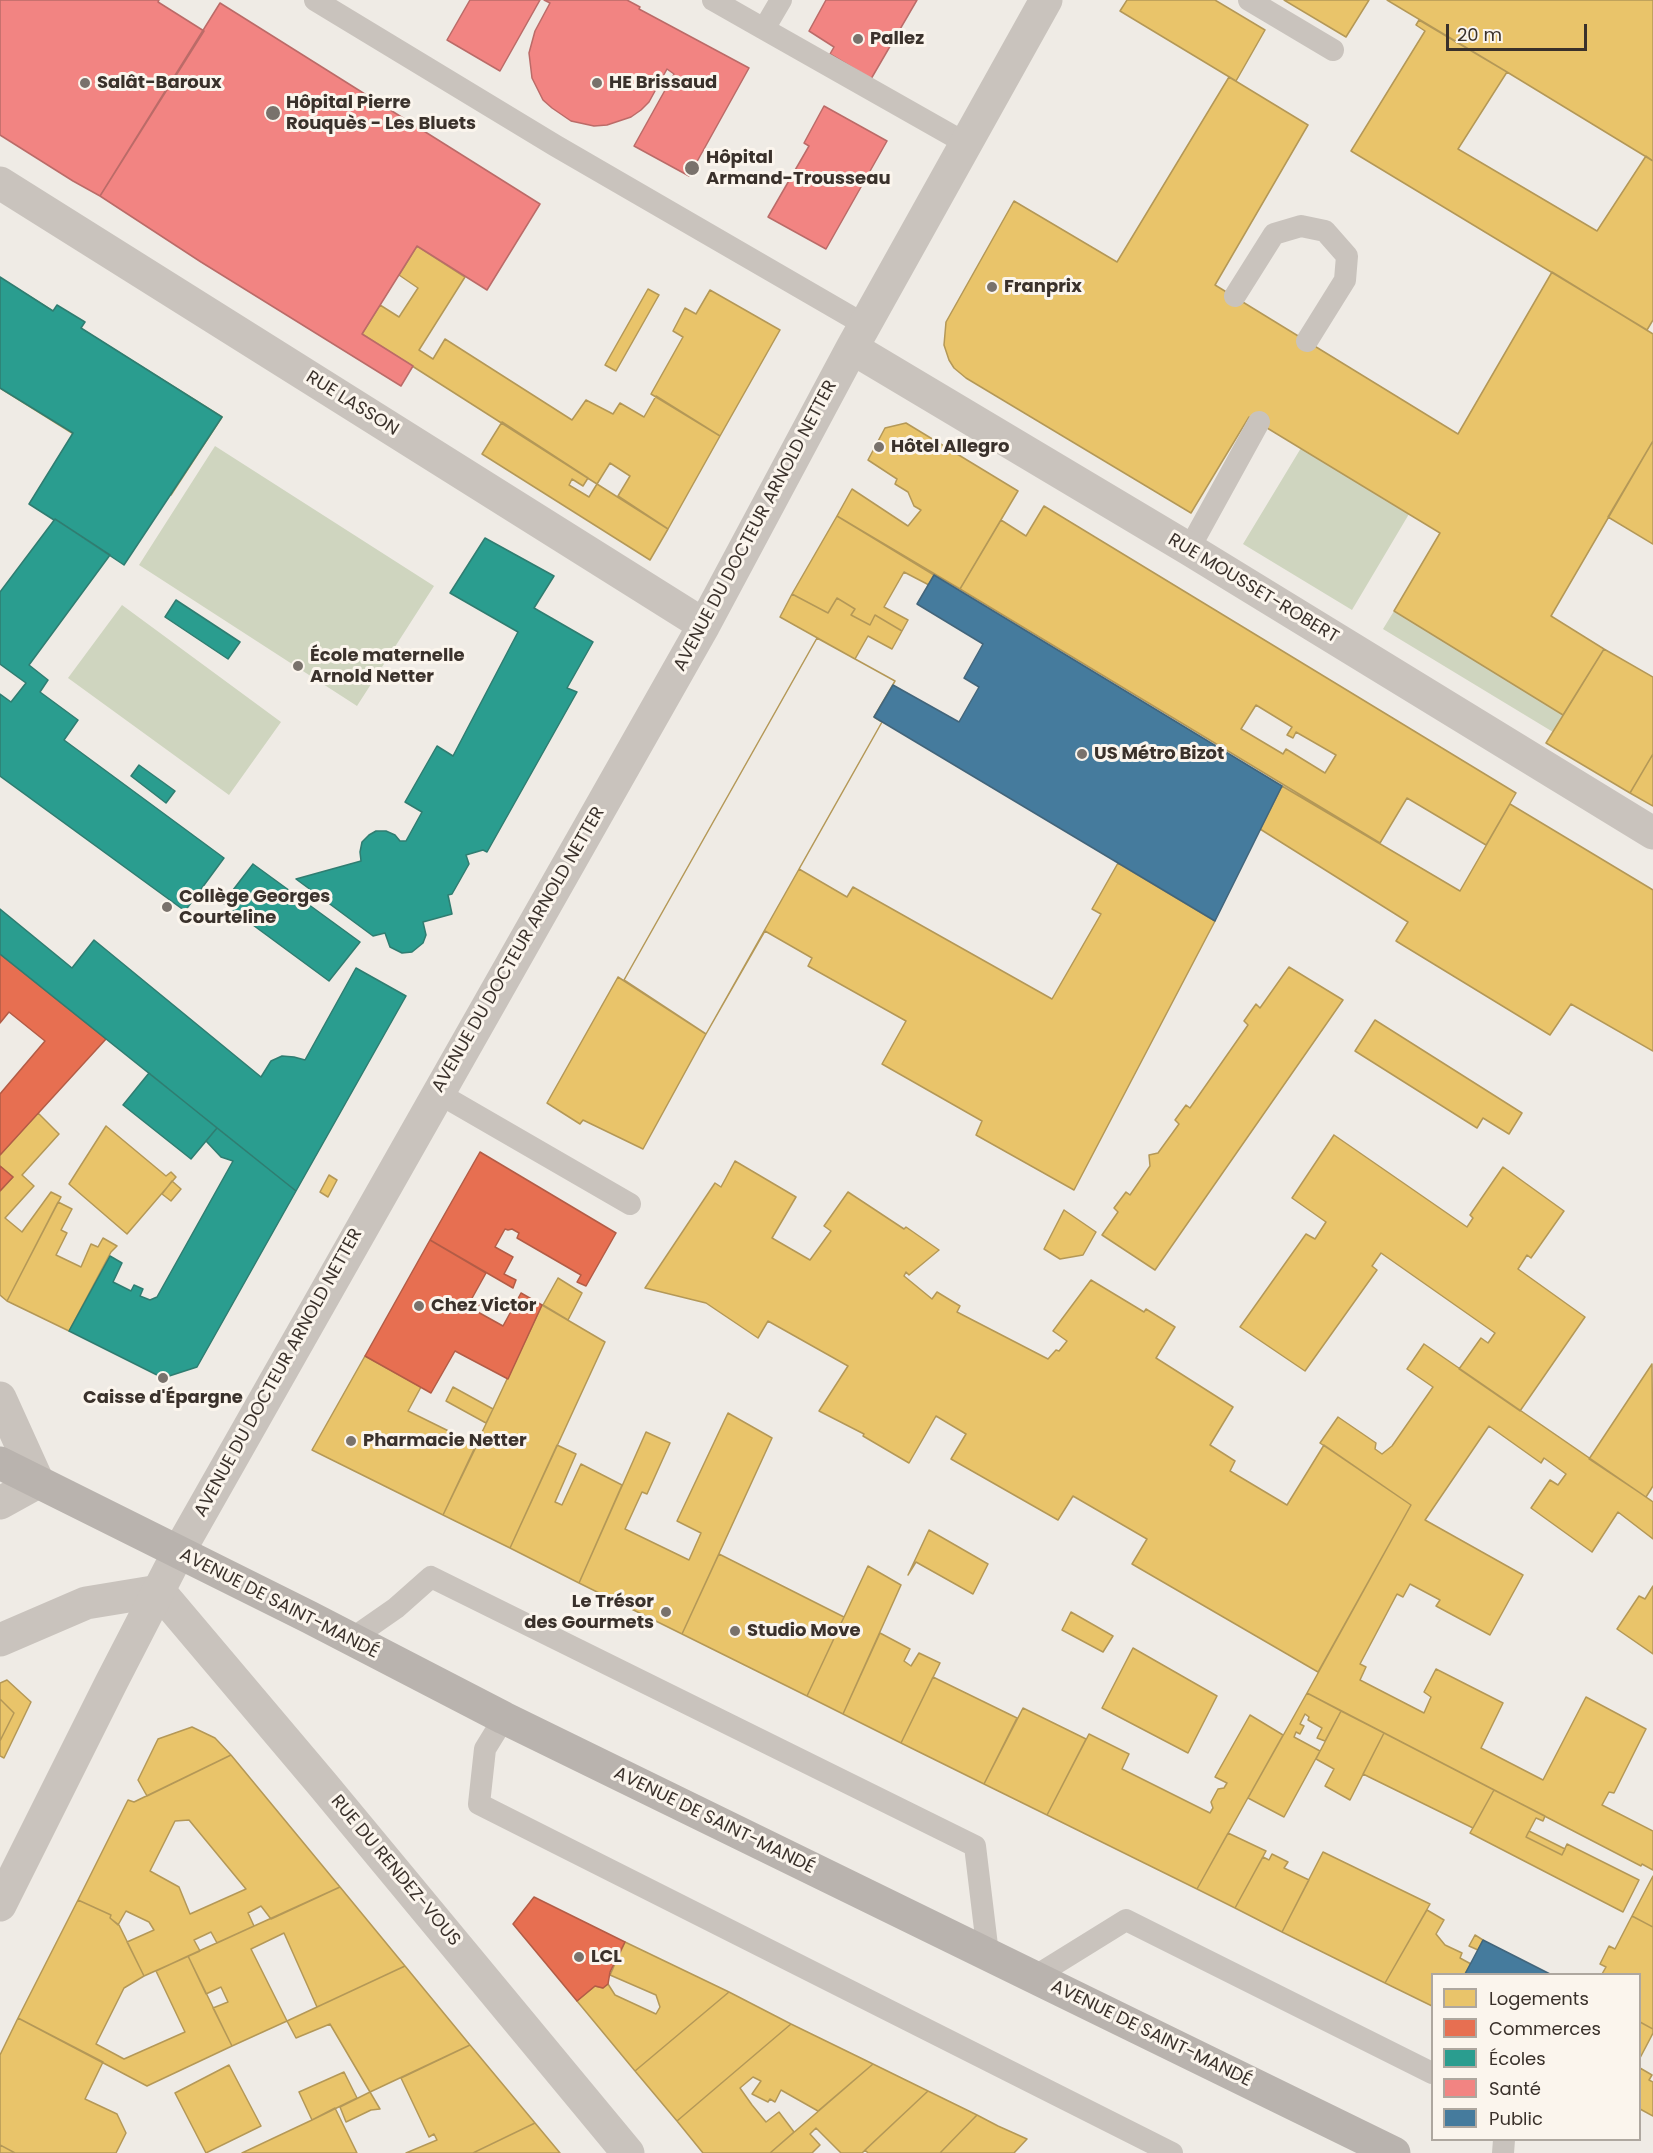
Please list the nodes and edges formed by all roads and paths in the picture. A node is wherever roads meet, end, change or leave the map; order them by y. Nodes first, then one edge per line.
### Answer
1 (315, 0) edge
2 (712, 0) edge
3 (781, 0) edge
4 (1046, 0) edge
5 (1249, 0) edge
6 (764, 29) junction
7 (1333, 50) dead end
8 (966, 144) junction
9 (0, 183) edge
10 (1235, 296) dead end
11 (859, 336) junction
12 (1307, 341) dead end
13 (1259, 422) dead end
14 (1189, 549) junction
15 (704, 626) junction
16 (1653, 833) edge
17 (438, 1093) junction
18 (630, 1204) dead end
19 (0, 1398) edge
20 (0, 1463) edge
21 (38, 1482) junction
22 (0, 1503) edge
23 (178, 1553) junction
24 (159, 1591) junction
25 (0, 1640) edge
26 (350, 1640) junction
27 (504, 1718) junction
28 (0, 1905) edge
29 (988, 1954) junction
30 (1035, 1977) junction
31 (1431, 2072) edge
32 (628, 2153) edge
33 (1172, 2153) edge
34 (1394, 2153) edge

1 - 11 lane
2 - 6 lane
3 - 6 lane
4 - 8 street, AVENUE DU DOCTEUR ARNOLD NETTER
5 - 7 lane
6 - 8 lane
8 - 11 street, AVENUE DU DOCTEUR ARNOLD NETTER
9 - 15 street, RUE LASSON
10 - 12 lane
11 - 14 street, RUE MOUSSET-ROBERT
11 - 15 street, AVENUE DU DOCTEUR ARNOLD NETTER
13 - 14 lane
14 - 16 street, RUE MOUSSET-ROBERT
15 - 17 street, AVENUE DU DOCTEUR ARNOLD NETTER
17 - 18 lane
17 - 23 street, AVENUE DU DOCTEUR ARNOLD NETTER
19 - 21 street
20 - 21 main road, AVENUE DE SAINT-MANDÉ
21 - 22 street
21 - 23 main road, AVENUE DE SAINT-MANDÉ
23 - 24 street, AVENUE DU DOCTEUR ARNOLD NETTER
23 - 26 main road, AVENUE DE SAINT-MANDÉ
24 - 25 street
24 - 28 street, AVENUE DU DOCTEUR ARNOLD NETTER
24 - 32 street, RUE DU RENDEZ-VOUS
26 - 27 main road, AVENUE DE SAINT-MANDÉ
26 - 29 lane
27 - 29 main road, AVENUE DE SAINT-MANDÉ
27 - 33 lane
29 - 30 main road, AVENUE DE SAINT-MANDÉ
30 - 31 lane
30 - 34 main road, AVENUE DE SAINT-MANDÉ

